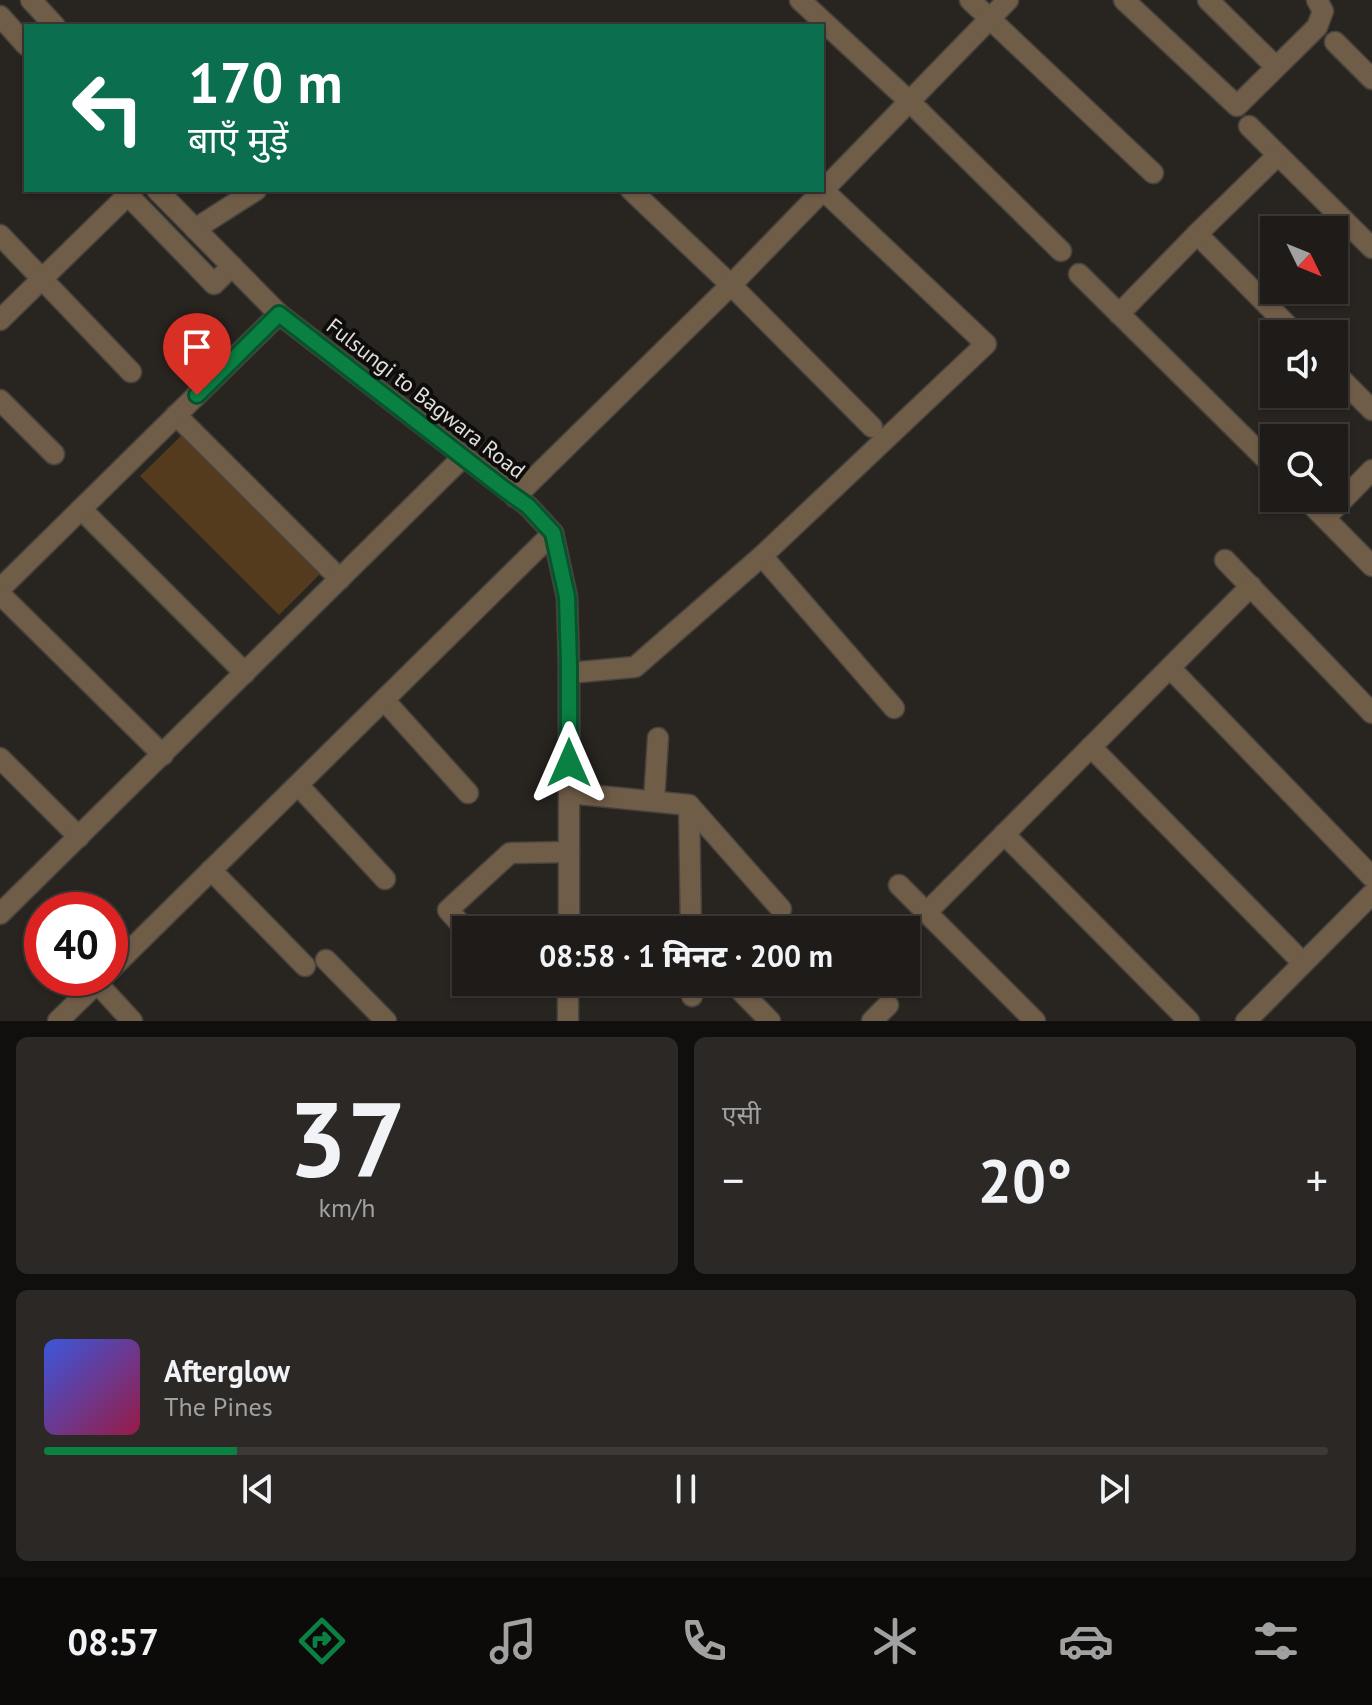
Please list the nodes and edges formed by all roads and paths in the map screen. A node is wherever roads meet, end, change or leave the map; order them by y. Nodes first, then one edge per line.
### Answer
1 (31, 0) edge
2 (800, 0) edge
3 (970, 0) edge
4 (1008, 0) edge
5 (1124, 0) edge
6 (1208, 0) edge
7 (1317, 0) edge
8 (0, 16) edge
9 (989, 19) junction
10 (53, 24) edge
11 (1335, 42) dead end
12 (24, 43) edge
13 (1276, 67) junction
14 (1368, 67) edge
15 (909, 101) junction
16 (1249, 126) dead end
17 (1278, 155) junction
18 (1153, 173) dead end
19 (824, 188) edge
20 (128, 192) edge
21 (159, 192) edge
22 (253, 192) edge
23 (633, 192) edge
24 (820, 192) edge
25 (824, 192) edge
26 (195, 229) junction
27 (1197, 234) junction
28 (0, 235) edge
29 (1372, 248) edge
30 (1061, 251) dead end
31 (232, 266) junction
32 (1079, 274) dead end
33 (42, 279) junction
34 (731, 285) junction
35 (279, 314) junction
36 (1119, 314) junction
37 (0, 320) edge
38 (1282, 320) edge
39 (131, 372) dead end
40 (1348, 386) edge
41 (0, 400) edge
42 (1372, 410) edge
43 (176, 415) junction
44 (872, 427) dead end
45 (1260, 453) edge
46 (54, 454) dead end
47 (463, 457) junction
48 (1372, 470) edge
49 (515, 497) junction
50 (81, 509) junction
51 (1319, 512) edge
52 (1325, 518) junction
53 (553, 533) junction
54 (762, 556) junction
55 (1225, 560) dead end
56 (1372, 566) edge
57 (340, 579) junction
58 (1251, 586) junction
59 (0, 592) edge
60 (1170, 668) junction
61 (245, 673) junction
62 (569, 673) junction
63 (384, 700) junction
64 (894, 708) dead end
65 (1372, 713) edge
66 (658, 738) dead end
67 (1091, 747) junction
68 (163, 755) junction
69 (0, 758) edge
70 (298, 785) junction
71 (468, 793) dead end
72 (569, 793) junction
73 (654, 801) junction
74 (689, 805) junction
75 (1004, 834) junction
76 (79, 837) junction
77 (569, 852) junction
78 (211, 870) junction
79 (1372, 877) edge
80 (385, 879) dead end
81 (899, 885) dead end
82 (1371, 898) edge
83 (781, 909) dead end
84 (926, 913) junction
85 (0, 914) edge
86 (453, 916) edge
87 (569, 916) edge
88 (691, 916) edge
89 (128, 952) edge
90 (326, 960) dead end
91 (1303, 963) junction
92 (305, 966) dead end
93 (84, 996) edge
94 (116, 996) edge
95 (568, 996) edge
96 (746, 996) edge
97 (888, 1005) dead end
98 (58, 1021) edge
99 (132, 1021) edge
100 (386, 1021) edge
101 (568, 1021) edge
102 (770, 1021) edge
103 (872, 1021) edge
104 (1035, 1021) edge
105 (1189, 1021) edge
106 (1246, 1021) edge

1 - 10 street
2 - 15 street
3 - 9 street
4 - 9 street
5 - 13 street
6 - 13 street
7 - 13 street
8 - 12 street
9 - 15 street
9 - 18 street
11 - 14 street
15 - 19 street
15 - 30 street
16 - 17 street
17 - 27 street
17 - 29 street
20 - 31 street
20 - 33 street
21 - 26 street, Fulsungi to Bagwara Road
22 - 26 street
23 - 34 street
24 - 34 street
25 - 54 street
26 - 31 street, Fulsungi to Bagwara Road
27 - 36 street
27 - 38 street
28 - 33 street
31 - 35 street, Fulsungi to Bagwara Road
32 - 36 street
33 - 37 street
33 - 39 street
34 - 44 street
34 - 49 street
35 - 43 street
35 - 47 street, Fulsungi to Bagwara Road
36 - 45 street
40 - 42 street
41 - 46 street
43 - 50 street
43 - 57 street
47 - 49 street, Fulsungi to Bagwara Road
47 - 57 street
48 - 52 street
49 - 53 street, Fulsungi to Bagwara Road
50 - 59 street
50 - 61 street
51 - 52 street
52 - 56 street
53 - 62 street
53 - 63 street
54 - 62 street
54 - 64 street
55 - 58 street
57 - 61 street
58 - 60 street
58 - 65 street
59 - 68 street
60 - 67 street
60 - 79 street
61 - 68 street
62 - 72 street
63 - 70 street
63 - 71 street
66 - 73 street
67 - 75 street
67 - 91 street
68 - 76 street
69 - 76 street
70 - 78 street
70 - 80 street
72 - 73 street
72 - 77 street
73 - 74 street
74 - 83 street
74 - 88 street
75 - 84 street
75 - 105 street
76 - 85 street
77 - 86 street
77 - 87 street
78 - 89 street
78 - 92 street
81 - 84 street
82 - 91 street
84 - 104 street
90 - 100 street
91 - 106 street
93 - 98 street
94 - 99 street
95 - 101 street
96 - 102 street
97 - 103 street

